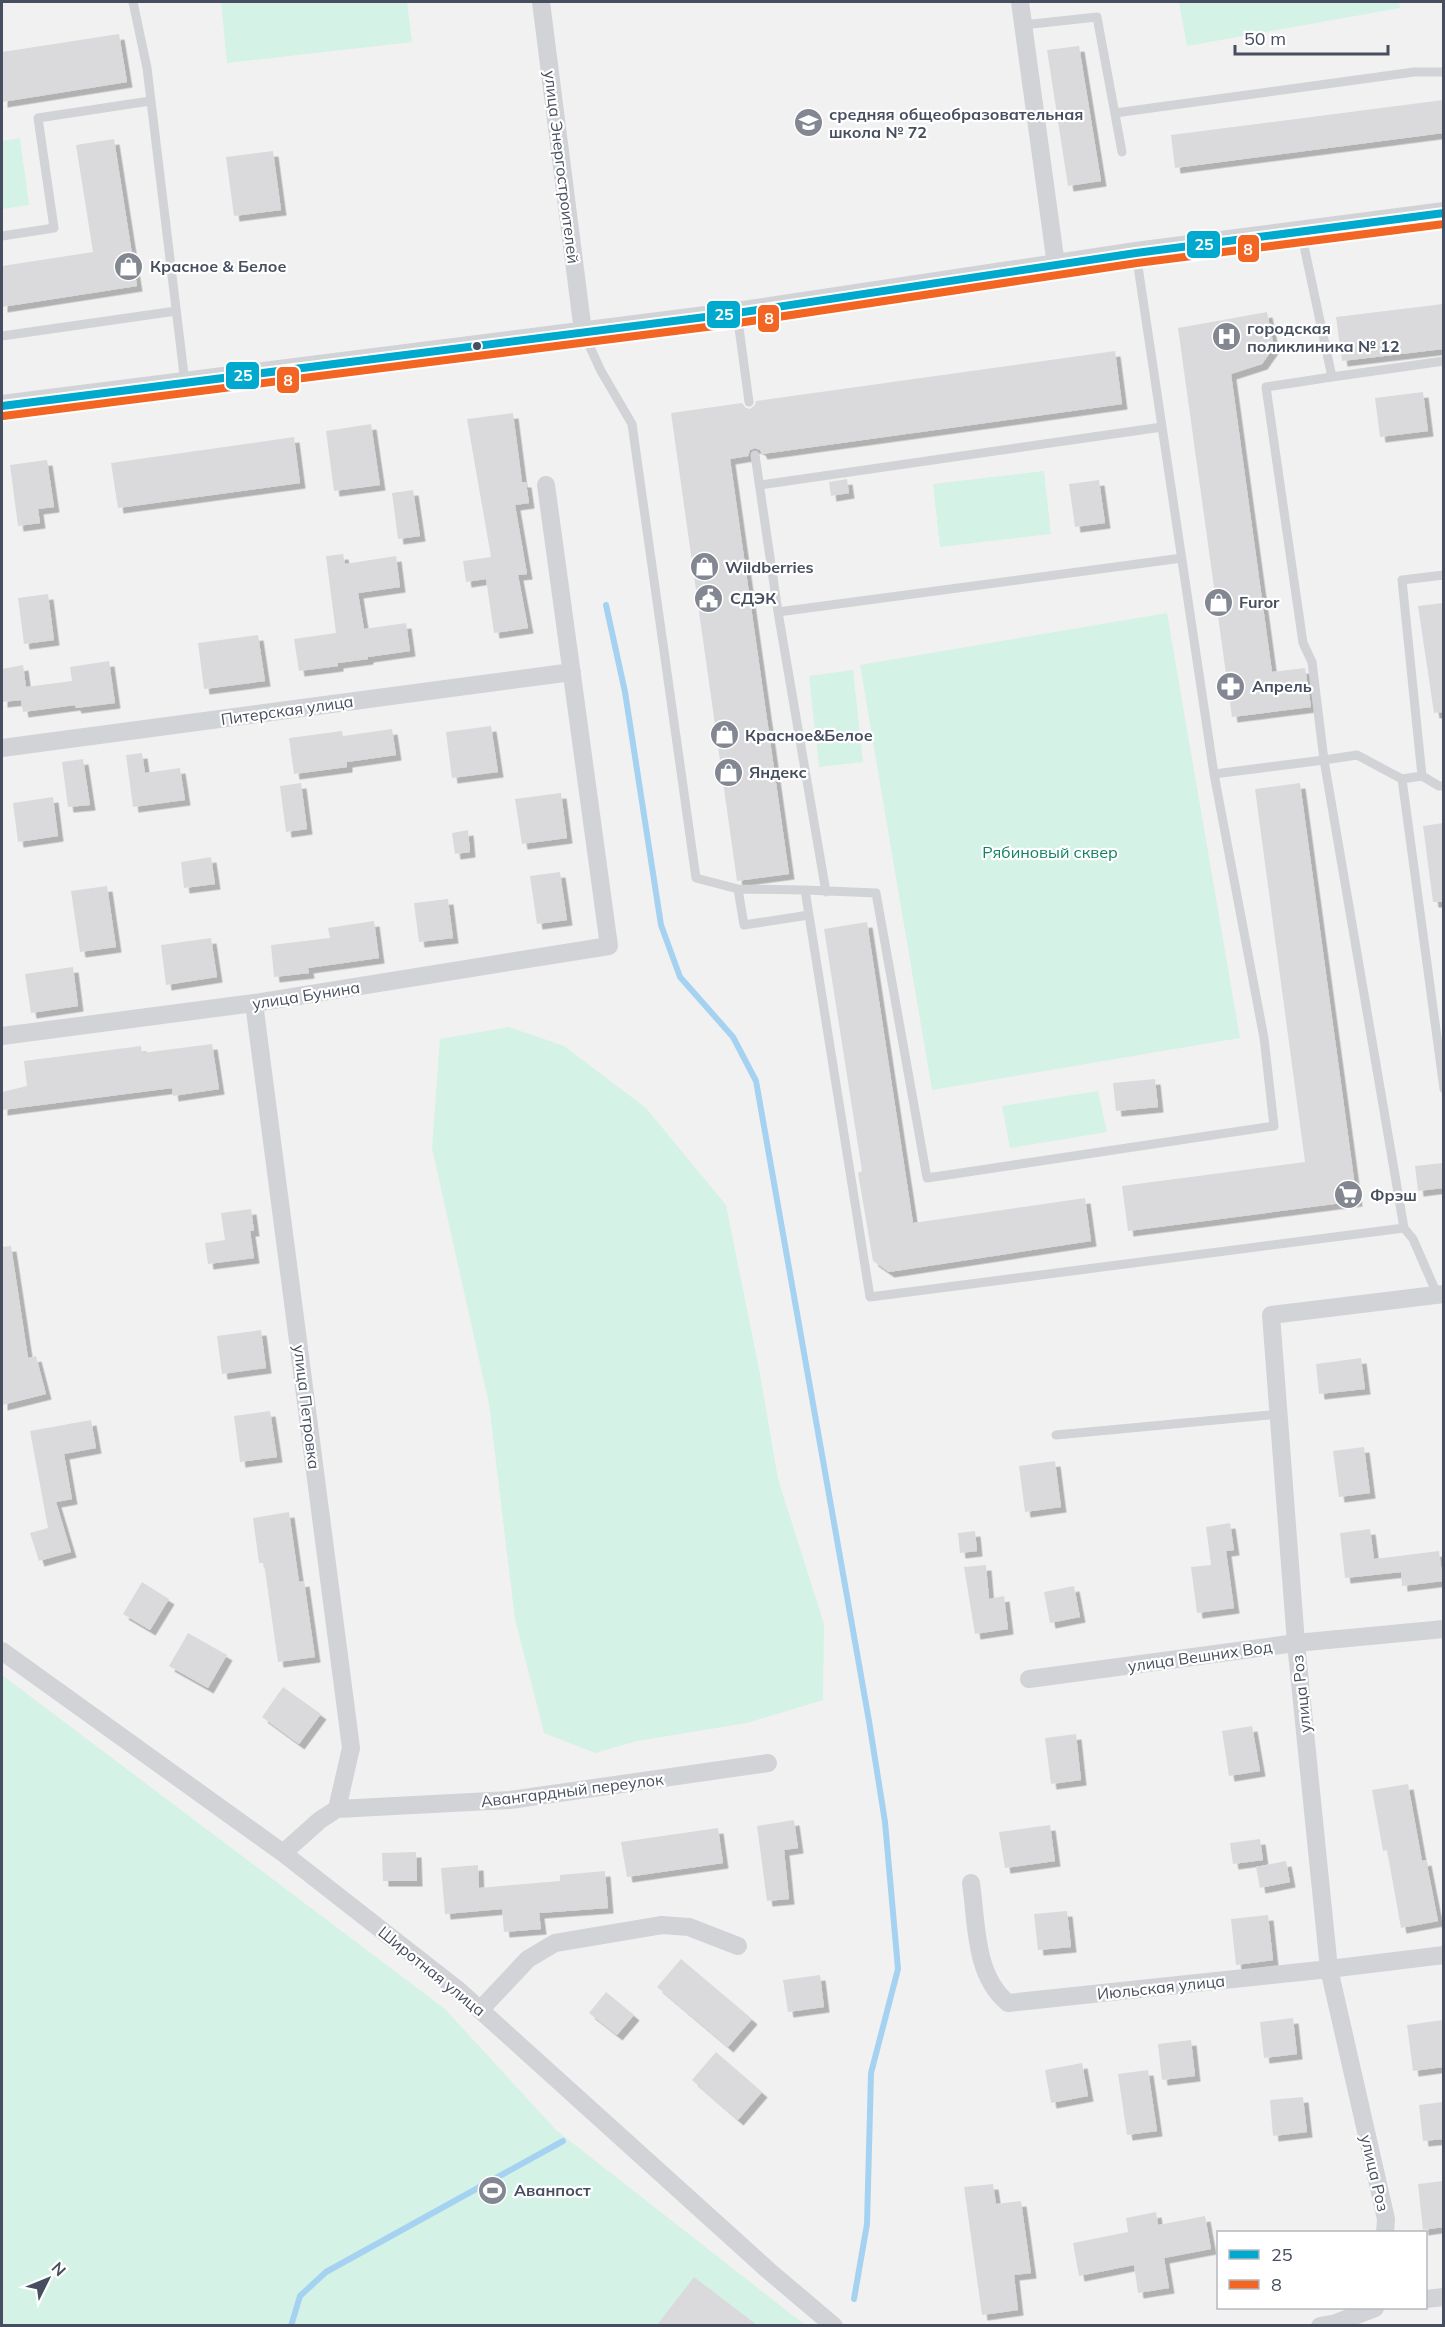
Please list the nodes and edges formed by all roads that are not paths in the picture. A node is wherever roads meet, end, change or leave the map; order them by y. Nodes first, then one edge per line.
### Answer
1 (134, 2) edge
2 (541, 2) edge
3 (1020, 2) edge
4 (1023, 25) junction
5 (1443, 72) edge
6 (150, 101) junction
7 (1115, 113) junction
8 (1122, 152) dead end
9 (1443, 213) edge
10 (1301, 232) junction
11 (2, 236) edge
12 (1136, 253) junction
13 (1056, 265) junction
14 (176, 311) junction
15 (737, 313) junction
16 (584, 332) junction
17 (2, 336) edge
18 (1443, 361) edge
19 (1332, 376) junction
20 (185, 382) junction
21 (749, 402) dead end
22 (2, 406) edge
23 (1162, 427) junction
24 (755, 455) dead end
25 (546, 485) dead end
26 (760, 485) junction
27 (1182, 558) junction
28 (1443, 575) edge
29 (778, 612) junction
30 (572, 672) junction
31 (2, 748) edge
32 (1324, 760) junction
33 (1214, 774) junction
34 (1422, 776) junction
35 (1402, 779) junction
36 (1443, 786) edge
37 (738, 889) junction
38 (805, 890) junction
39 (826, 892) junction
40 (809, 915) junction
41 (254, 1003) junction
42 (2, 1036) edge
43 (1440, 1040) edge
44 (1443, 1089) edge
45 (1404, 1227) junction
46 (1440, 1294) edge
47 (1280, 1414) junction
48 (1056, 1435) dead end
49 (1443, 1629) edge
50 (1296, 1643) junction
51 (2, 1651) edge
52 (1029, 1679) dead end
53 (768, 1763) dead end
54 (337, 1809) junction
55 (283, 1853) junction
56 (971, 1883) dead end
57 (738, 1946) dead end
58 (1443, 1955) edge
59 (1329, 1969) junction
60 (480, 2010) junction
61 (1385, 2231) edge
62 (1443, 2297) edge
63 (1427, 2299) edge
64 (1369, 2309) edge
65 (834, 2325) edge
66 (1332, 2325) edge

1 - 6 lane
2 - 16 street, улица Энергостроителей
3 - 4 street
4 - 7 lane
4 - 13 street
5 - 7 lane
6 - 11 lane
6 - 14 lane
7 - 8 lane
9 - 10 street
10 - 12 street
10 - 19 lane
12 - 13 street
12 - 23 lane
13 - 15 street
14 - 17 lane
14 - 20 lane
15 - 16 street
15 - 21 lane
16 - 20 street
16 - 37 lane
18 - 19 lane
19 - 32 lane
20 - 22 street
23 - 26 lane
23 - 27 lane
24 - 26 lane
25 - 30 street
26 - 29 lane
27 - 29 lane
27 - 33 lane
28 - 34 lane
29 - 39 lane
30 - 31 street, Питерская улица
30 - 41 street, улица Бунина
32 - 33 lane
32 - 35 lane
32 - 45 lane
33 - 39 lane
34 - 35 lane
34 - 36 lane
35 - 43 lane
37 - 38 lane
37 - 40 lane
38 - 39 lane
38 - 40 lane
40 - 45 lane
41 - 42 street, улица Бунина
41 - 54 street, улица Петровка
43 - 44 lane
45 - 46 lane
46 - 47 street, улица Роз
47 - 48 lane
47 - 50 street, улица Роз
49 - 50 street, улица Вешних Вод
50 - 52 street, улица Вешних Вод
50 - 59 street, улица Роз
51 - 55 street, Широтная улица
53 - 54 street, Авангардный переулок
54 - 55 street
55 - 60 street, Широтная улица
56 - 59 street, Июльская улица
57 - 60 street
58 - 59 street, Июльская улица
59 - 61 street, улица Роз
60 - 65 street, Широтная улица
62 - 63 street
64 - 66 street

